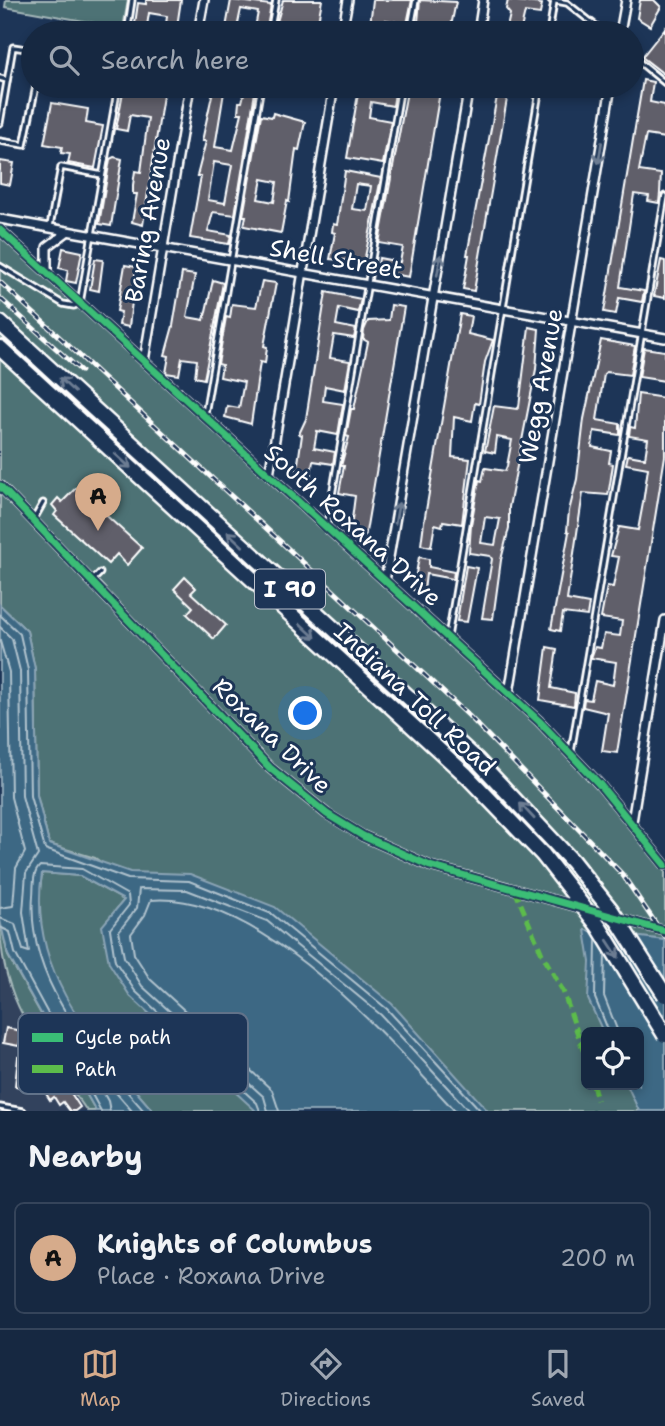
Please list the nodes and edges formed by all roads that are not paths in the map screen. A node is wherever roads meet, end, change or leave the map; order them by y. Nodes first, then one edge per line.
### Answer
1 (132, 0) edge
2 (204, 0) edge
3 (276, 0) edge
4 (348, 0) edge
5 (416, 0) edge
6 (484, 0) edge
7 (553, 0) edge
8 (626, 0) edge
9 (129, 21) edge
10 (200, 21) edge
11 (272, 21) edge
12 (344, 21) edge
13 (412, 21) edge
14 (480, 21) edge
15 (550, 21) edge
16 (590, 21) edge
17 (622, 21) edge
18 (21, 48) edge
19 (644, 65) edge
20 (0, 78) edge
21 (7, 80) junction
22 (665, 83) edge
23 (34, 98) edge
24 (116, 98) edge
25 (188, 98) edge
26 (259, 98) edge
27 (332, 98) edge
28 (399, 98) edge
29 (467, 98) edge
30 (538, 98) edge
31 (609, 98) edge
32 (0, 123) edge
33 (0, 141) edge
34 (102, 175) junction
35 (665, 196) edge
36 (0, 219) edge
37 (49, 228) junction
38 (0, 230) edge
39 (68, 231) junction
40 (92, 235) junction
41 (162, 248) junction
42 (231, 260) junction
43 (0, 266) edge
44 (302, 272) junction
45 (47, 273) junction
46 (367, 285) junction
47 (433, 297) junction
48 (80, 303) junction
49 (503, 309) junction
50 (572, 322) junction
51 (0, 323) edge
52 (642, 334) junction
53 (665, 338) edge
54 (0, 348) edge
55 (144, 361) junction
56 (205, 416) junction
57 (269, 475) junction
58 (0, 486) edge
59 (43, 503) dead end
60 (33, 520) junction
61 (327, 527) junction
62 (100, 573) dead end
63 (385, 581) junction
64 (91, 582) junction
65 (665, 621) edge
66 (448, 637) junction
67 (509, 693) junction
68 (571, 754) junction
69 (632, 822) junction
70 (665, 865) edge
71 (665, 931) edge
72 (665, 995) edge
73 (665, 1035) edge
74 (0, 1107) edge
75 (23, 1111) edge

1 - 9 lane
2 - 10 street
3 - 11 lane
4 - 12 street
5 - 13 lane
6 - 14 street
7 - 15 lane
7 - 16 lane
8 - 17 street
18 - 21 lane
19 - 22 lane
20 - 21 lane
21 - 32 lane
23 - 33 lane
24 - 34 lane
25 - 41 street, Baring Avenue
26 - 42 lane
27 - 44 street
28 - 46 lane
47 -> 29 street
30 - 49 lane
31 -> 50 street, Wegg Avenue
34 - 37 lane
34 - 40 lane
35 - 52 lane
36 - 37 street, Shell Street
37 - 39 street, Shell Street
38 - 45 street, South Roxana Drive
39 - 40 street, Shell Street
39 - 45 street
40 - 41 street, Shell Street
40 - 48 lane
41 - 42 street, Shell Street
41 - 55 street, Baring Avenue
42 - 44 street, Shell Street
42 - 56 lane
43 - 48 lane
44 - 46 street, Shell Street
44 - 57 street
45 - 48 street, South Roxana Drive
46 - 47 street, Shell Street
46 - 61 lane
47 - 49 street, Shell Street
63 -> 47 street
48 - 55 street, South Roxana Drive
49 - 50 street, Shell Street
49 - 66 lane
50 - 52 street, Shell Street
50 - 67 street, Wegg Avenue
72 -> 51 highway, Indiana Toll Road / I 90, bridge
52 - 53 street, Shell Street
52 - 68 lane
54 -> 73 highway, Indiana Toll Road / I 90, bridge
55 - 56 street, South Roxana Drive
56 - 57 street, South Roxana Drive
57 - 61 street, South Roxana Drive
58 - 60 street, Roxana Drive
59 - 60 lane
60 - 64 street, Roxana Drive
61 - 63 street, South Roxana Drive
62 - 64 lane
63 - 66 street, South Roxana Drive
64 - 71 street, Roxana Drive
65 - 69 street
66 - 67 street, South Roxana Drive
67 - 68 street, South Roxana Drive
68 - 69 street, South Roxana Drive
69 - 70 street, South Roxana Drive
74 - 75 lane

